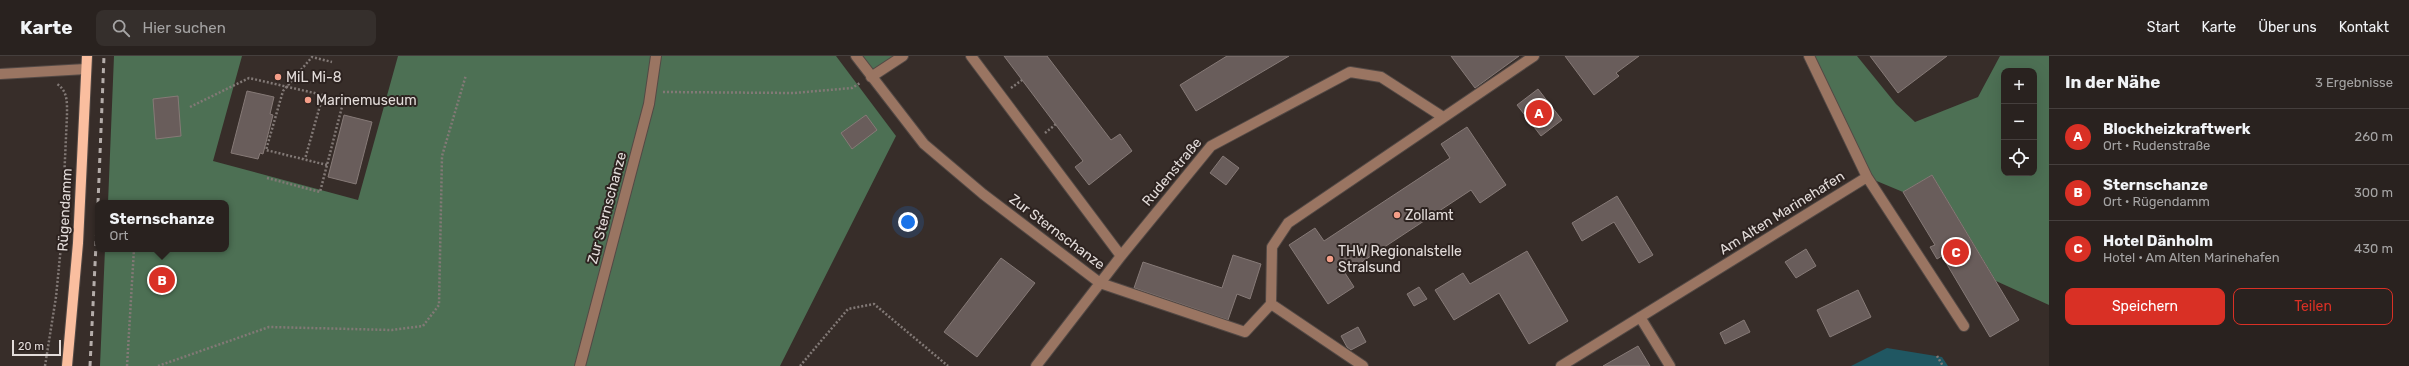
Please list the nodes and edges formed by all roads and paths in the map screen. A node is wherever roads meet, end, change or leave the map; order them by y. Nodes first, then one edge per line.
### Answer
1 (87, 56) edge
2 (656, 56) edge
3 (856, 56) edge
4 (903, 56) edge
5 (971, 56) edge
6 (1809, 56) edge
7 (1530, 57) edge
8 (332, 62) dead end
9 (86, 69) junction
10 (52, 71) junction
11 (0, 74) edge
12 (466, 75) dead end
13 (871, 77) junction
14 (287, 86) junction
15 (650, 92) junction
16 (344, 99) dead end
17 (190, 107) dead end
18 (1442, 117) junction
19 (305, 159) junction
20 (327, 165) junction
21 (1867, 177) junction
22 (267, 178) dead end
23 (134, 252) edge
24 (1121, 256) junction
25 (1100, 283) junction
26 (1271, 304) junction
27 (1640, 317) junction
28 (1964, 326) dead end
29 (1937, 356) dead end
30 (45, 366) edge
31 (67, 366) edge
32 (127, 366) edge
33 (158, 366) edge
34 (580, 366) edge
35 (800, 366) edge
36 (948, 366) edge
37 (1036, 366) edge
38 (1363, 366) edge
39 (1561, 366) edge
40 (1670, 366) edge
41 (1943, 366) edge

1 - 9 main road, Rügendamm
2 - 15 street, Zur Sternschanze
3 - 13 street, Zur Sternschanze
4 - 13 street
5 - 24 street, Zur Sternschanze
6 - 21 street
7 - 18 street
8 - 14 path
9 - 10 street
9 - 31 main road, Rügendamm
10 - 11 street
10 - 30 path
12 - 33 path
13 - 15 path
13 - 25 street, Zur Sternschanze
14 - 17 path
14 - 19 path
14 - 19 path
15 - 34 street, Zur Sternschanze
16 - 20 path
18 - 24 street, Rudenstraße
18 - 26 street
19 - 20 path
20 - 22 path
21 - 27 street, Am Alten Marinehafen
21 - 28 street, Am Alten Marinehafen
23 - 32 path
24 - 25 street, Rudenstraße
25 - 26 street, Zur Sternschanze
25 - 37 street, Rudenstraße
26 - 38 street
27 - 39 street, Am Alten Marinehafen
27 - 40 street
29 - 41 path
35 - 36 path

